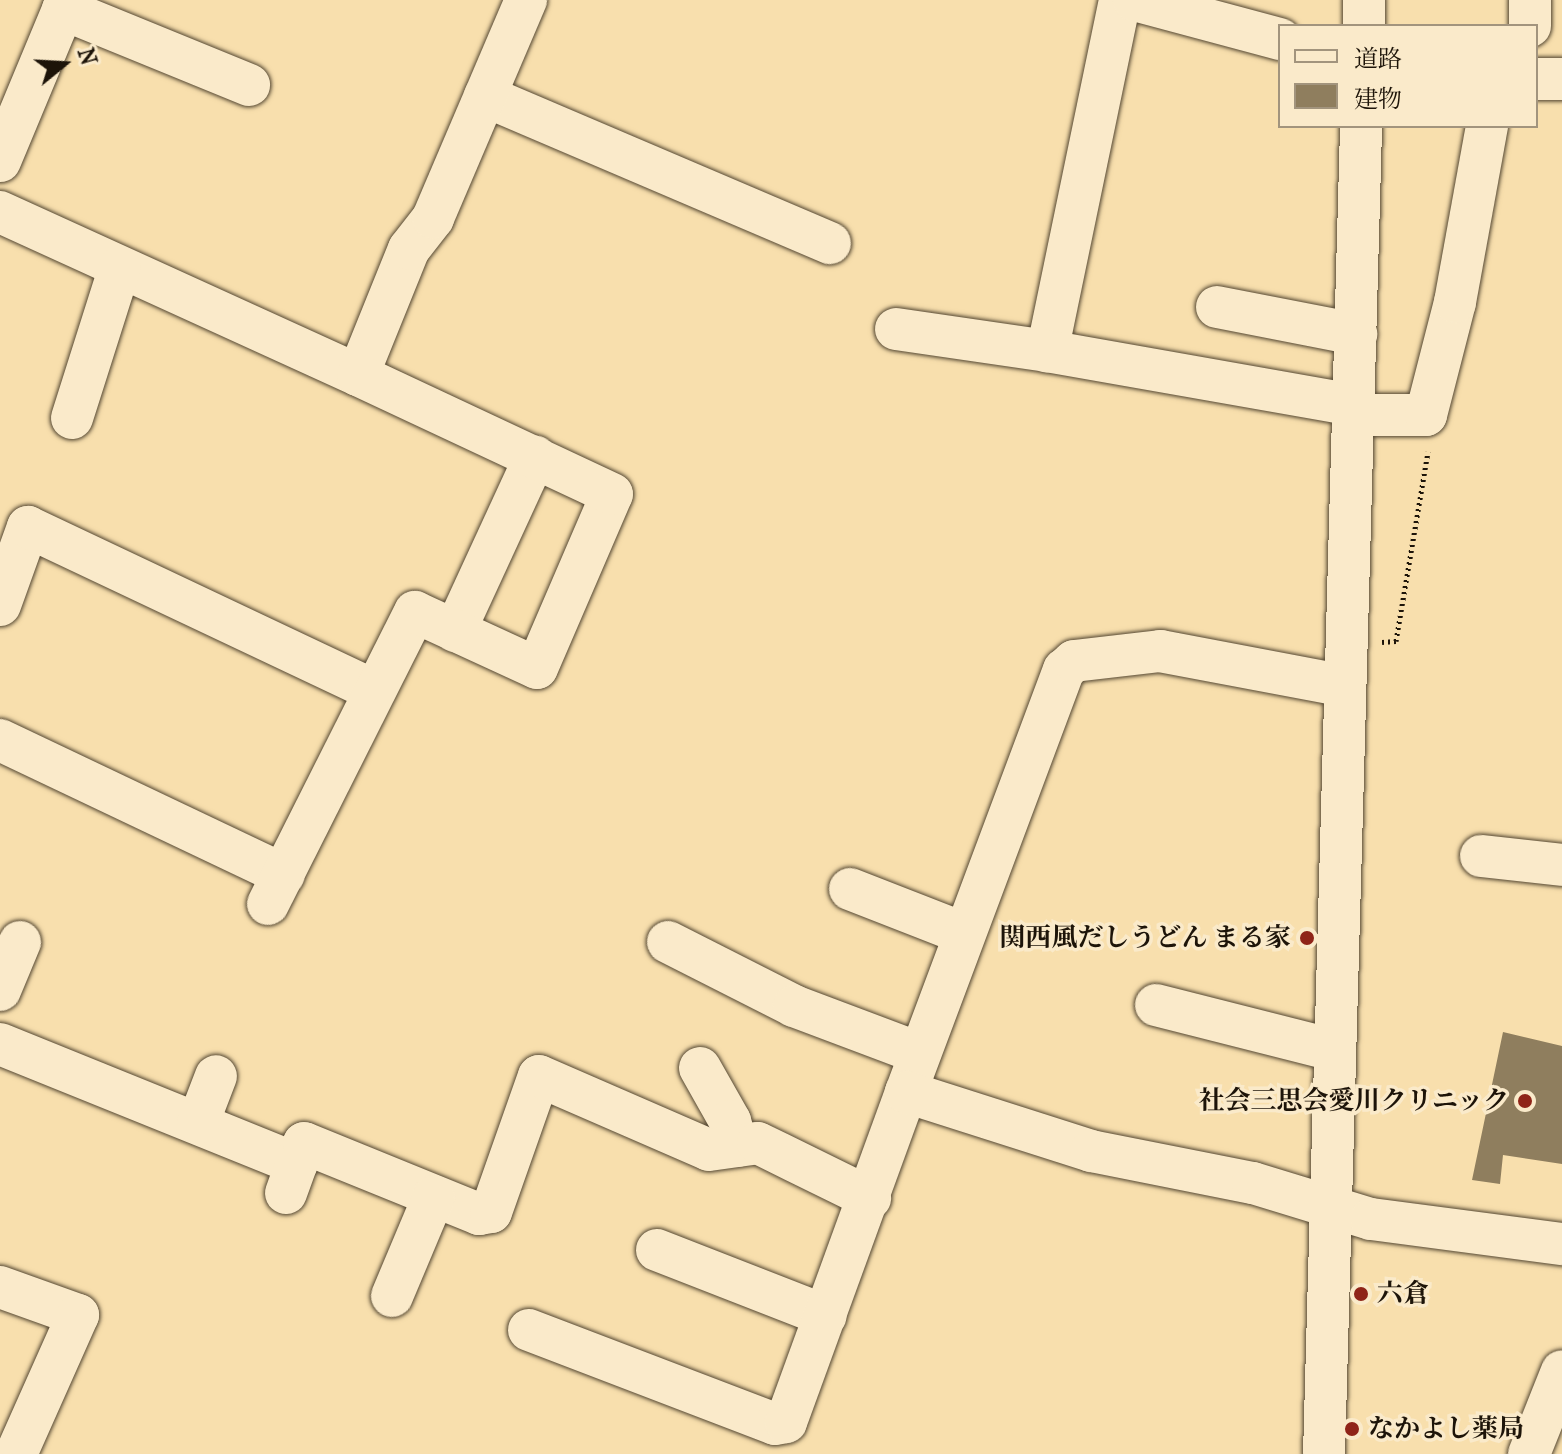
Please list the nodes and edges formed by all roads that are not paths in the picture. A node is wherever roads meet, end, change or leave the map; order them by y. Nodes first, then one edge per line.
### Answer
1 (526, 0) edge
2 (1120, 0) edge
3 (1134, 0) edge
4 (1364, 0) edge
5 (1530, 0) edge
6 (65, 4) edge
7 (1364, 24) edge
8 (1530, 24) edge
9 (1278, 38) edge
10 (1538, 79) edge
11 (1562, 79) edge
12 (232, 88) dead end
13 (485, 96) junction
14 (1361, 128) edge
15 (1487, 128) edge
16 (0, 161) edge
17 (0, 212) edge
18 (830, 243) dead end
19 (120, 267) junction
20 (1217, 307) dead end
21 (896, 329) dead end
22 (1356, 334) junction
23 (1047, 351) junction
24 (358, 375) junction
25 (1354, 410) junction
26 (72, 418) dead end
27 (535, 457) junction
28 (0, 605) edge
29 (455, 631) junction
30 (1346, 666) junction
31 (373, 690) junction
32 (0, 740) edge
33 (1481, 856) dead end
34 (1562, 865) edge
35 (850, 889) dead end
36 (963, 933) junction
37 (20, 942) dead end
38 (668, 942) dead end
39 (0, 990) edge
40 (1156, 1005) dead end
41 (0, 1044) edge
42 (1334, 1050) junction
43 (700, 1068) dead end
44 (912, 1072) junction
45 (216, 1076) dead end
46 (198, 1123) junction
47 (737, 1146) junction
48 (434, 1196) junction
49 (870, 1198) junction
50 (1329, 1203) junction
51 (1562, 1244) edge
52 (680, 1250) dead end
53 (0, 1287) edge
54 (392, 1296) dead end
55 (826, 1316) junction
56 (529, 1329) dead end
57 (1562, 1371) edge
58 (16, 1454) edge
59 (1324, 1454) edge
60 (1529, 1454) edge

1 - 13 street
2 - 23 street
3 - 9 street
4 - 7 street
5 - 8 street
6 - 12 street
6 - 16 street
10 - 11 street
13 - 18 street
13 - 24 street
14 - 22 street
15 - 25 street
17 - 19 street
19 - 24 street
19 - 26 street
20 - 22 street
21 - 23 street
22 - 25 street
23 - 25 street
24 - 27 street
25 - 30 street
27 - 29 street
27 - 29 street
28 - 31 street
29 - 31 street
30 - 36 street
30 - 42 street
31 - 32 street
33 - 34 street
35 - 36 street
36 - 44 street
37 - 39 street
38 - 44 street
40 - 42 street
41 - 46 street
42 - 50 street
43 - 47 street
44 - 49 street
44 - 50 street
45 - 46 street
46 - 48 street
47 - 48 street
47 - 49 street
48 - 54 street
49 - 55 street
50 - 51 street
50 - 59 street
52 - 55 street
53 - 58 street
55 - 56 street
57 - 60 street

